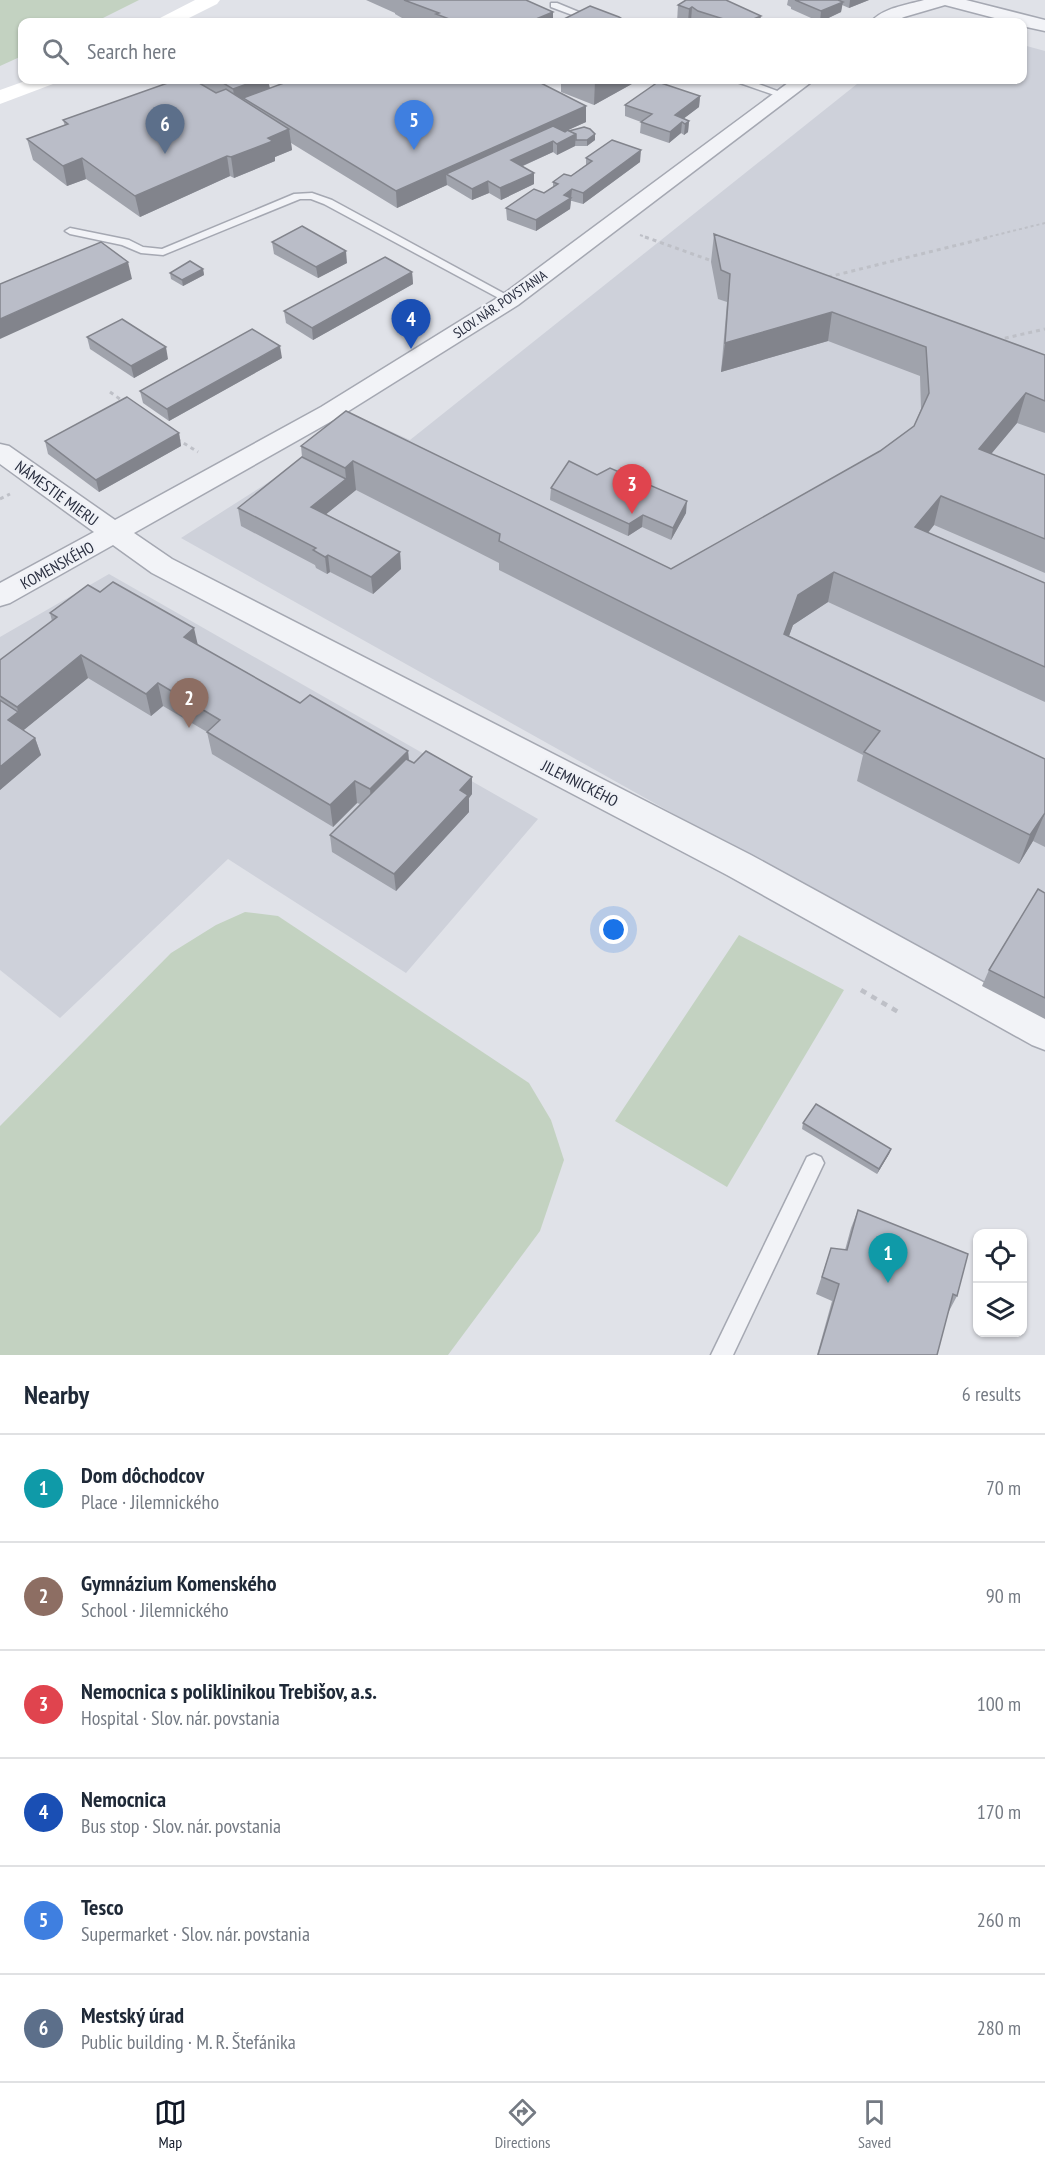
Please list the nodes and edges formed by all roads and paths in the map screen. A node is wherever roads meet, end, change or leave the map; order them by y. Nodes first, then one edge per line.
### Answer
1 (210, 0) edge
2 (915, 0) edge
3 (947, 0) edge
4 (979, 0) edge
5 (554, 5) dead end
6 (898, 13) junction
7 (1006, 15) junction
8 (175, 18) edge
9 (588, 18) edge
10 (888, 18) edge
11 (1017, 18) edge
12 (1027, 21) edge
13 (1045, 26) edge
14 (36, 84) edge
15 (751, 84) edge
16 (799, 84) edge
17 (783, 96) junction
18 (0, 98) edge
19 (1045, 223) edge
20 (611, 224) junction
21 (70, 231) dead end
22 (636, 234) dead end
23 (824, 278) edge
24 (510, 300) junction
25 (1045, 329) edge
26 (989, 342) edge
27 (110, 392) dead end
28 (130, 405) edge
29 (169, 433) edge
30 (0, 452) edge
31 (203, 455) dead end
32 (114, 534) junction
33 (0, 596) edge
34 (861, 990) dead end
35 (900, 1013) dead end
36 (1045, 1034) edge
37 (814, 1163) dead end
38 (722, 1355) edge

1 - 8 street
2 - 6 street
3 - 6 street
3 - 7 street
4 - 7 street
5 - 9 lane
6 - 10 street
7 - 11 street
12 - 13 street
14 - 18 street
15 - 17 lane
16 - 17 street, SLOV. NÁR. POVSTANIA
17 - 20 street, SLOV. NÁR. POVSTANIA
19 - 23 path
20 - 22 path
20 - 24 street, SLOV. NÁR. POVSTANIA
21 - 24 lane
24 - 32 street, SLOV. NÁR. POVSTANIA
25 - 26 path
27 - 28 path
29 - 31 path
30 - 32 street, NÁMESTIE MIERU
32 - 33 street, KOMENSKÉHO
32 - 36 street, JILEMNICKÉHO
34 - 35 path
37 - 38 lane

